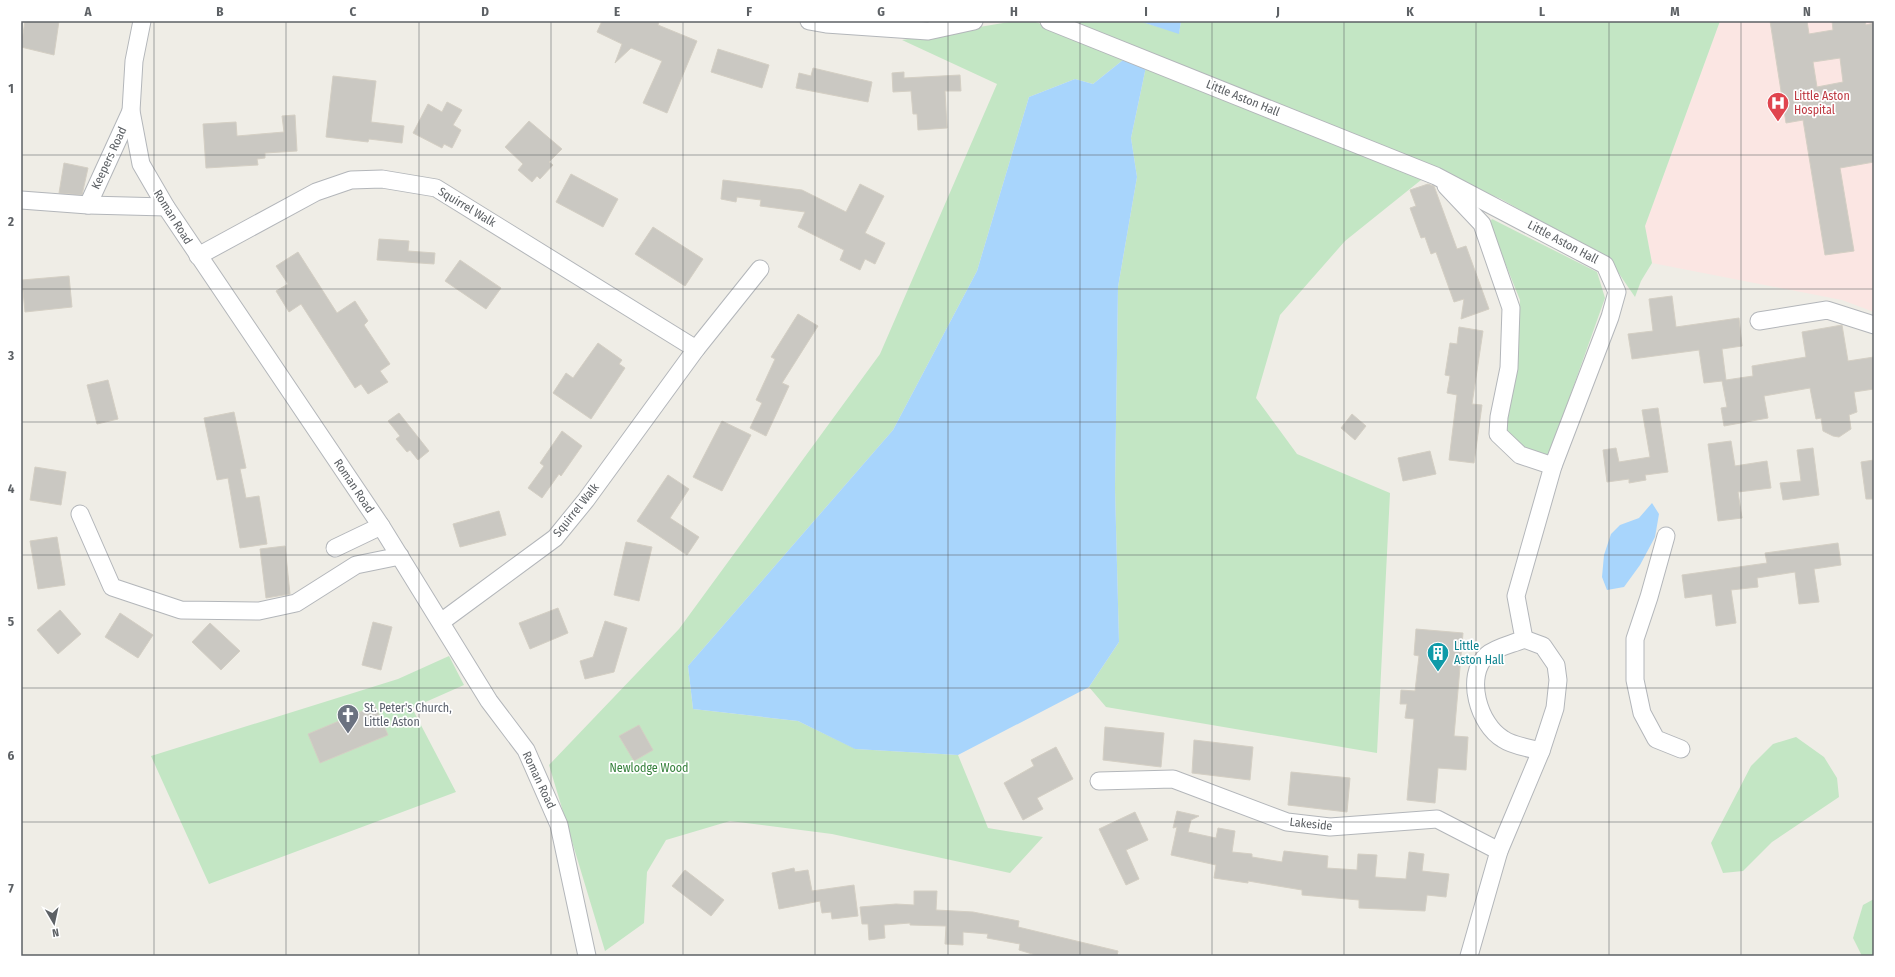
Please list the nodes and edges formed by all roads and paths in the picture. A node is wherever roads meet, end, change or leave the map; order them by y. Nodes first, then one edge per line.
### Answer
1 (142, 21) edge
2 (809, 21) edge
3 (974, 21) edge
4 (1050, 21) edge
5 (131, 111) junction
6 (1436, 176) junction
7 (21, 200) edge
8 (88, 205) junction
9 (166, 207) junction
10 (198, 256) junction
11 (760, 269) dead end
12 (1759, 321) dead end
13 (1874, 325) edge
14 (696, 349) junction
15 (1553, 466) junction
16 (80, 514) dead end
17 (381, 526) junction
18 (1666, 536) dead end
19 (335, 548) dead end
20 (400, 556) junction
21 (441, 622) junction
22 (1524, 639) junction
23 (1681, 749) dead end
24 (1541, 751) junction
25 (1099, 781) dead end
26 (1499, 851) junction
27 (588, 956) edge
28 (1469, 956) edge

1 - 5 street, Roman Road
2 - 3 street
4 - 6 street, Little Aston Hall
5 - 8 street, Keepers Road
5 - 9 street, Roman Road
6 - 15 street, Little Aston Hall
6 - 15 street, Little Aston Hall
7 - 8 street, Keepers Road
8 - 9 street, Keepers Road
9 - 10 street, Roman Road
10 - 14 street, Squirrel Walk
10 - 17 street, Roman Road
11 - 14 street, Squirrel Walk
12 - 13 street
14 - 21 street, Squirrel Walk
15 - 22 street, Little Aston Hall
16 - 20 street
17 - 19 street
17 - 20 street, Roman Road
18 - 23 street
20 - 21 street, Roman Road
21 - 27 street, Roman Road
22 - 24 street
22 - 24 street
24 - 26 street
25 - 26 street, Lakeside
26 - 28 street

